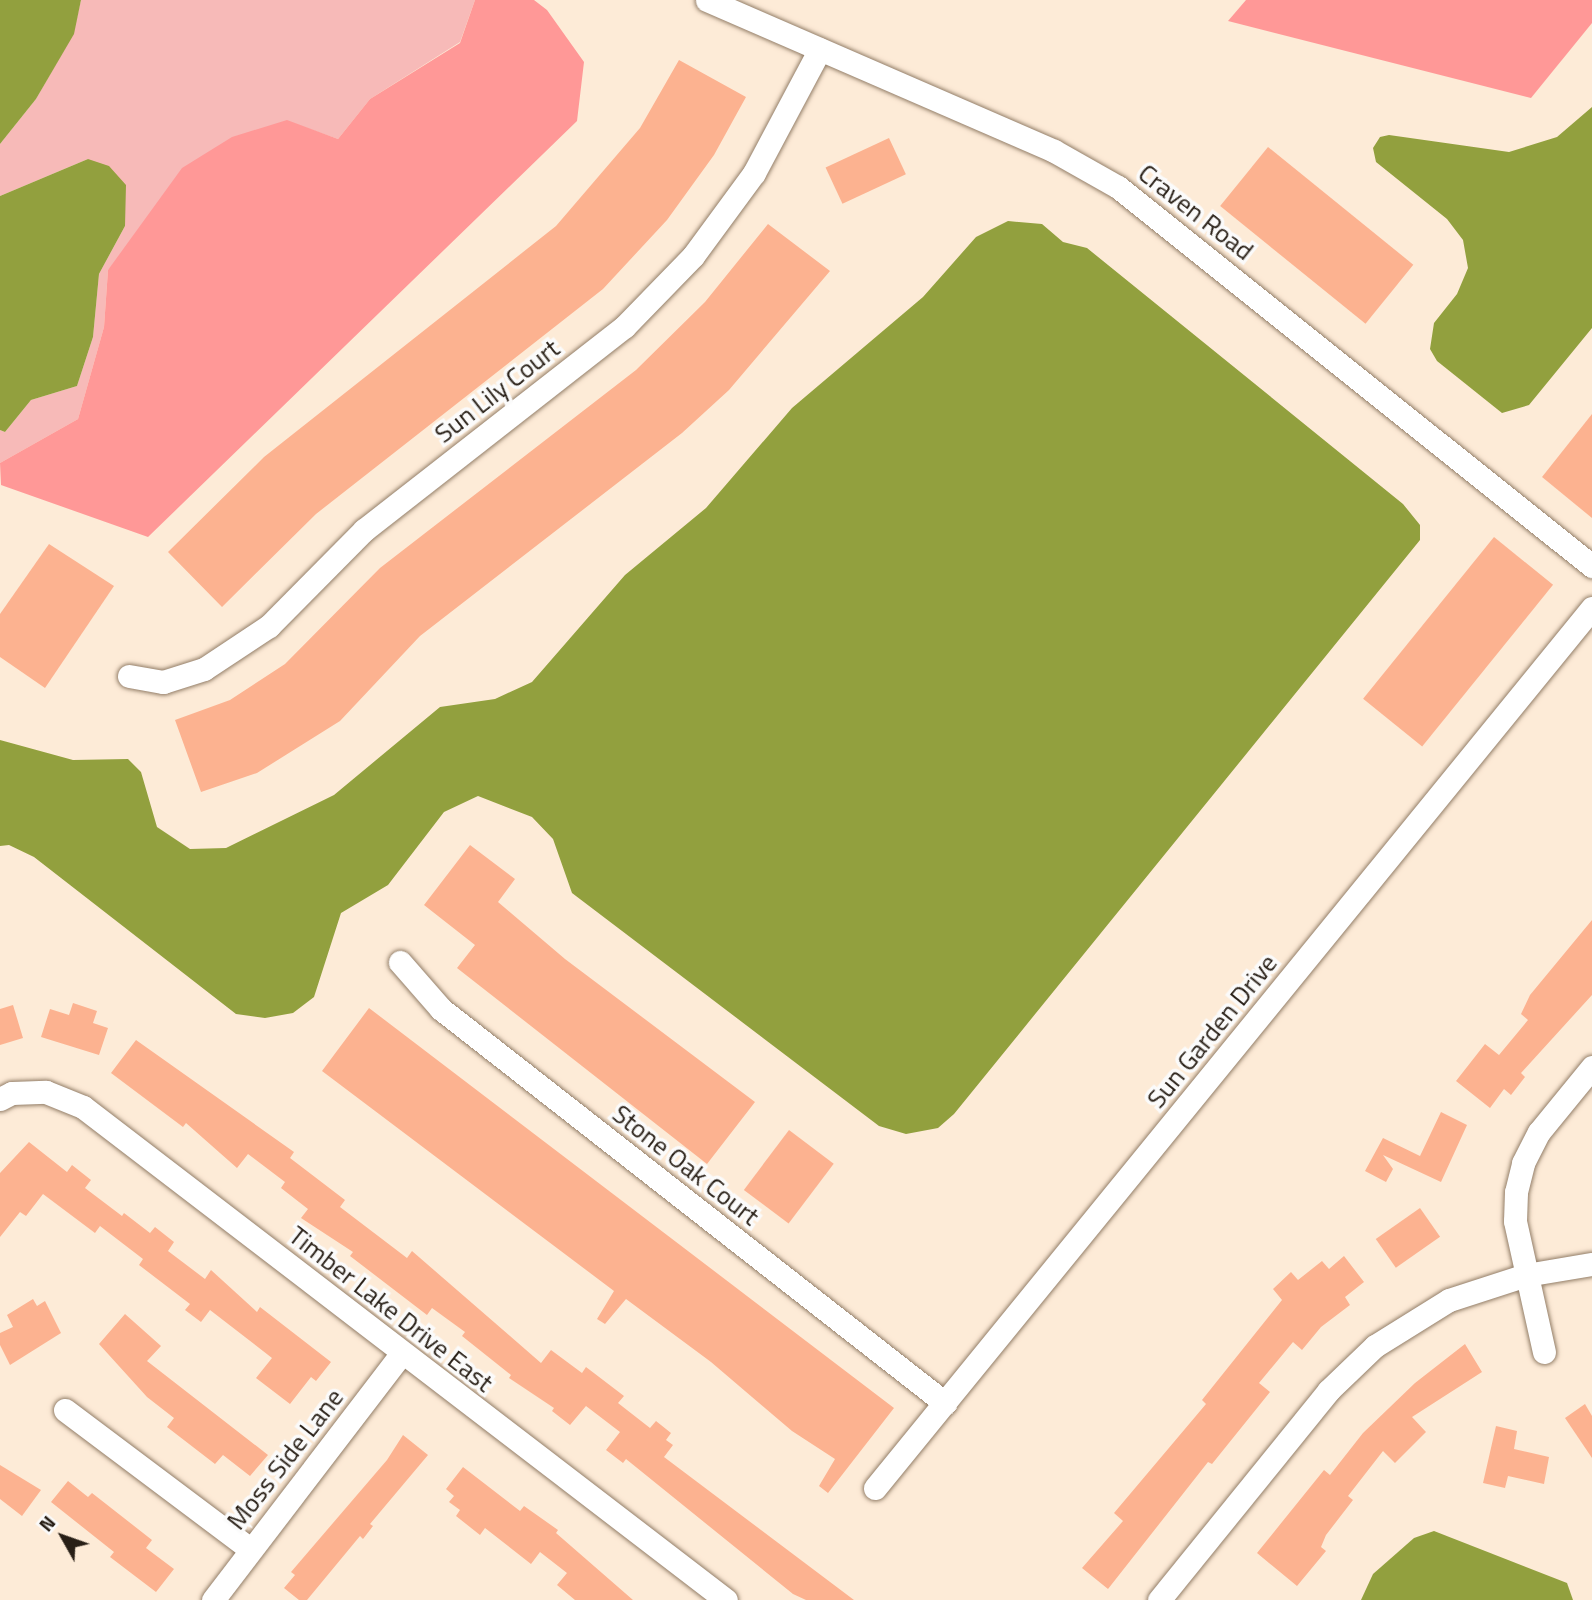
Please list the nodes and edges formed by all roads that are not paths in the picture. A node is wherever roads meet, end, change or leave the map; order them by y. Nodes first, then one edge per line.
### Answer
1 (707, 0) edge
2 (820, 49) junction
3 (1592, 566) edge
4 (1592, 608) edge
5 (129, 676) dead end
6 (400, 962) dead end
7 (1592, 1067) edge
8 (6, 1096) edge
9 (1592, 1264) edge
10 (1526, 1275) junction
11 (1544, 1352) dead end
12 (402, 1353) junction
13 (945, 1403) junction
14 (65, 1410) dead end
15 (875, 1488) dead end
16 (250, 1549) junction
17 (213, 1600) edge
18 (726, 1600) edge
19 (1159, 1600) edge

1 - 2 street, Craven Road
2 - 3 street, Craven Road
2 - 5 street, Sun Lily Court
4 - 13 street, Sun Garden Drive
6 - 13 street, Stone Oak Court
7 - 10 street
8 - 12 street, Timber Lake Drive East
9 - 10 street
10 - 11 street
10 - 19 street
12 - 16 street, Moss Side Lane
12 - 18 street, Timber Lake Drive East
13 - 15 street, Sun Garden Drive
14 - 16 street
16 - 17 street, Moss Side Lane

